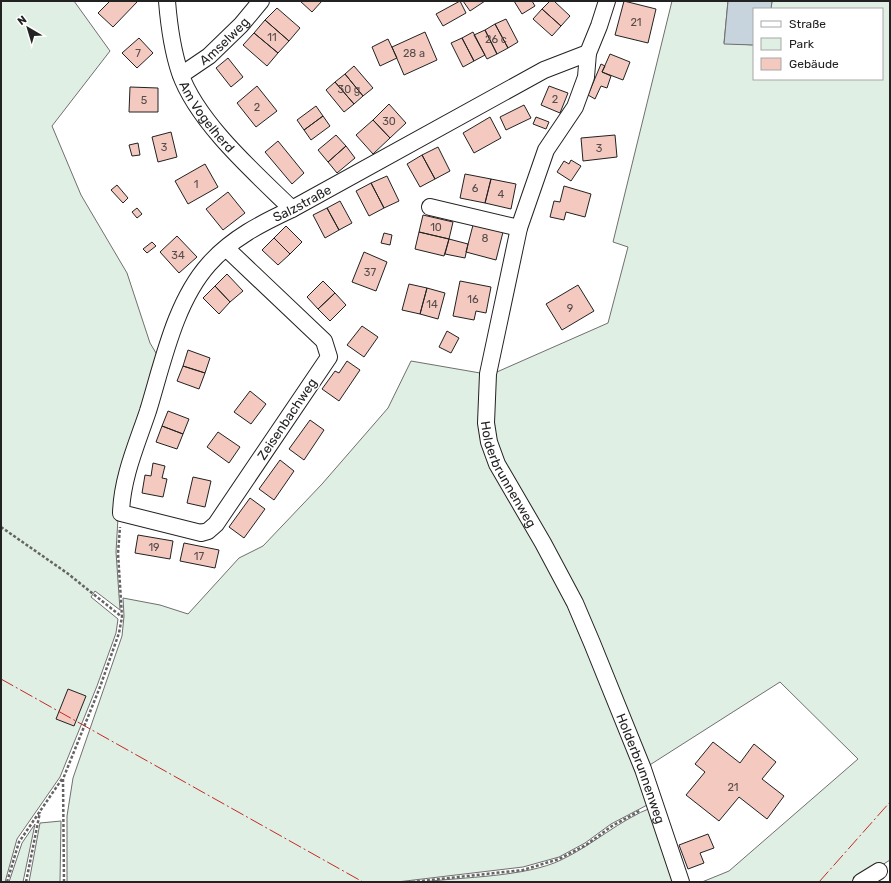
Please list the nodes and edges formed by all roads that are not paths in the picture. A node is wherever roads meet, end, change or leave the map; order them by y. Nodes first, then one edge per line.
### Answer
1 (166, 1) edge
2 (261, 1) edge
3 (607, 1) edge
4 (588, 53) junction
5 (181, 75) junction
6 (430, 207) dead end
7 (292, 209) junction
8 (519, 228) junction
9 (226, 248) junction
10 (121, 513) joint
11 (879, 871) dead end
12 (681, 882) edge
13 (861, 882) edge

1 - 5 street, Am Vogelherd
2 - 5 street, Amselweg
3 - 4 street
4 - 7 street, Salzstraße
4 - 8 street, Holderbrunnenweg
5 - 7 street, Am Vogelherd
6 - 8 street
7 - 9 street, Salzstraße
8 - 12 street, Holderbrunnenweg
9 - 10 street, Salzstraße
9 - 10 street, Zeisenbachweg
11 - 13 street

